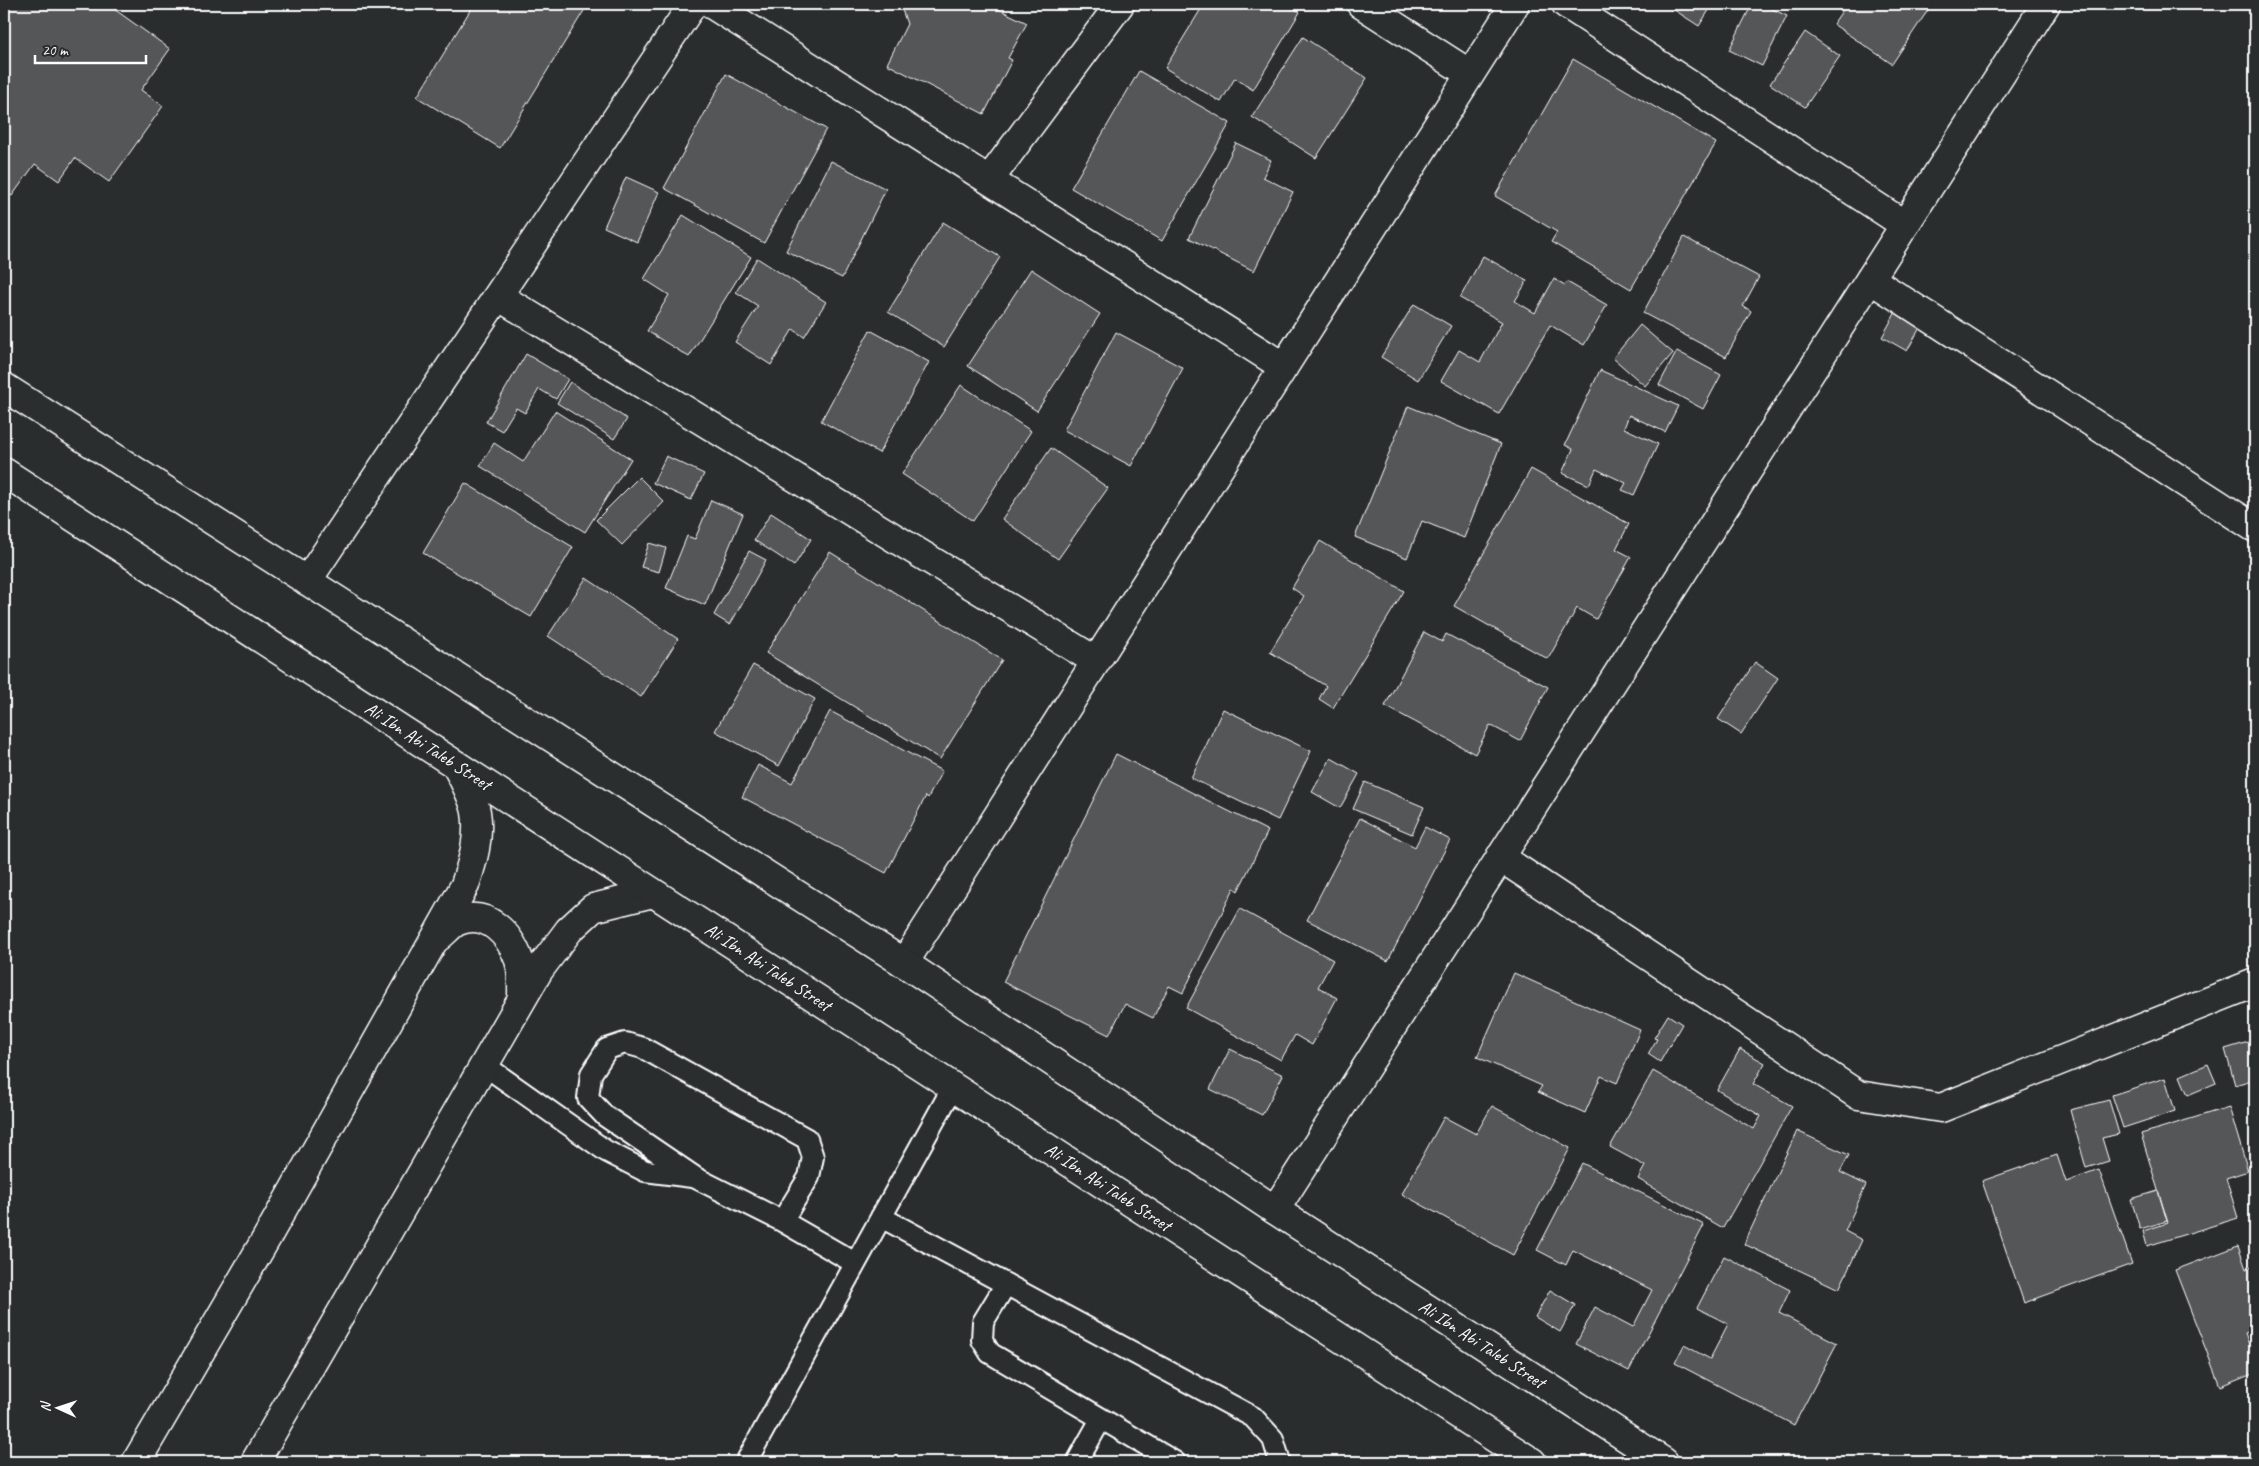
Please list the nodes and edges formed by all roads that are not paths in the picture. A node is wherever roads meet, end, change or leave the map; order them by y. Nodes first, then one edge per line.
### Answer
1 (693, 4) edge
2 (711, 4) edge
3 (1120, 4) edge
4 (1361, 4) edge
5 (1515, 4) edge
6 (1566, 4) edge
7 (2046, 4) edge
8 (1470, 74) junction
9 (989, 180) junction
10 (1905, 225) junction
11 (1870, 279) junction
12 (498, 296) junction
13 (1284, 367) junction
14 (4, 387) edge
15 (4, 472) edge
16 (2255, 528) edge
17 (307, 581) junction
18 (1096, 662) junction
19 (456, 765) junction
20 (1500, 857) junction
21 (653, 893) junction
22 (432, 943) junction
23 (904, 963) junction
24 (2255, 983) edge
25 (522, 999) junction
26 (484, 1064) junction
27 (953, 1087) junction
28 (696, 1178) junction
29 (1275, 1210) junction
30 (881, 1216) junction
31 (782, 1221) junction
32 (856, 1264) junction
33 (1006, 1284) junction
34 (1101, 1419) junction
35 (136, 1462) edge
36 (255, 1462) edge
37 (746, 1462) edge
38 (1077, 1462) edge
39 (1175, 1462) edge
40 (1280, 1462) edge
41 (1532, 1462) edge
42 (1664, 1462) edge

1 - 12 street
2 - 9 street
3 - 9 street
4 - 8 street
5 - 8 street
6 - 10 street
7 - 10 street
8 - 13 street
9 - 13 street
10 - 11 street
11 - 16 street
11 - 20 street
12 - 17 street
12 - 18 street
13 - 18 street
14 - 17 street, Ali Ibn Abi Taleb Street
15 - 19 street, Ali Ibn Abi Taleb Street
17 - 23 street, Ali Ibn Abi Taleb Street
18 - 23 street
19 - 21 street, Ali Ibn Abi Taleb Street
19 - 22 street
20 - 24 street
20 - 29 street
21 - 25 street
21 - 27 street, Ali Ibn Abi Taleb Street
22 - 25 street
22 - 35 street
23 - 29 street, Ali Ibn Abi Taleb Street
25 - 26 street
26 - 28 lane
26 - 36 street
27 - 30 lane
27 - 41 street, Ali Ibn Abi Taleb Street
28 - 31 lane
28 - 31 lane
29 - 42 street, Ali Ibn Abi Taleb Street
30 - 32 lane
30 - 33 lane
31 - 32 lane
32 - 37 lane
33 - 34 lane
33 - 40 lane
34 - 38 lane
34 - 39 lane

